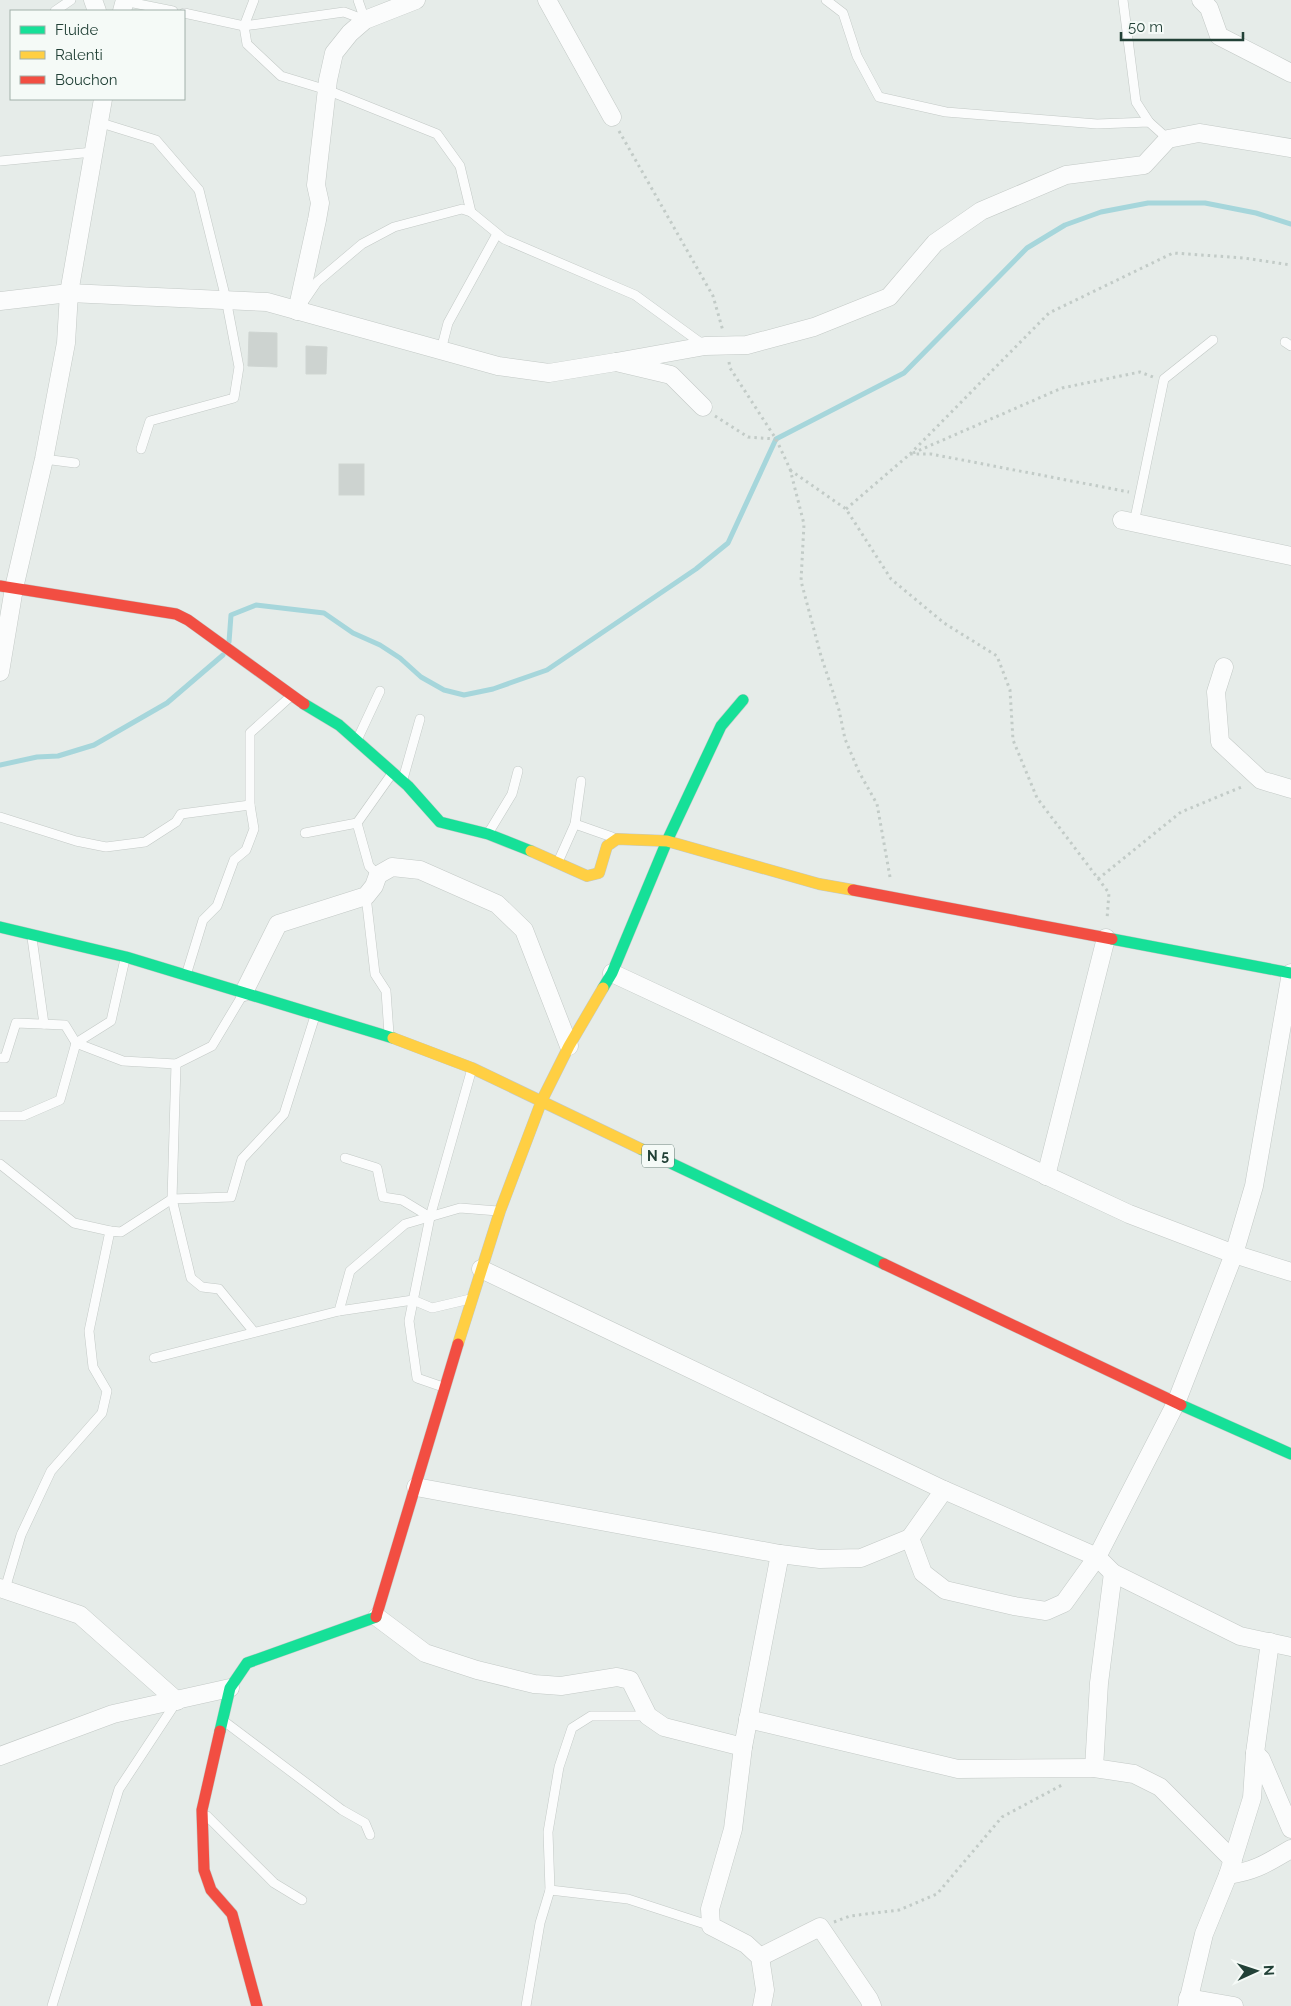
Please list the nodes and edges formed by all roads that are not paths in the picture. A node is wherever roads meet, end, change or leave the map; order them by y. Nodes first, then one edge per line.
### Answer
1 (71, 0) edge
2 (254, 0) edge
3 (358, 0) edge
4 (416, 0) edge
5 (547, 0) edge
6 (826, 0) edge
7 (1123, 0) edge
8 (1201, 0) edge
9 (124, 4) edge
10 (56, 10) edge
11 (167, 10) edge
12 (185, 14) edge
13 (365, 20) junction
14 (244, 26) junction
15 (1291, 73) edge
16 (327, 90) junction
17 (103, 100) edge
18 (612, 118) road end
19 (98, 122) junction
20 (1149, 122) junction
21 (1168, 139) junction
22 (1291, 148) edge
23 (93, 152) junction
24 (0, 161) edge
25 (471, 212) junction
26 (497, 234) junction
27 (69, 293) junction
28 (226, 299) junction
29 (0, 301) edge
30 (297, 311) junction
31 (1213, 340) dead end
32 (705, 346) junction
33 (441, 350) junction
34 (616, 362) junction
35 (703, 407) road end
36 (141, 449) dead end
37 (44, 459) junction
38 (75, 463) dead end
39 (1128, 522) joint
40 (1291, 556) edge
41 (7, 587) edge
42 (1224, 667) dead end
43 (0, 672) edge
44 (380, 691) dead end
45 (291, 696) junction
46 (743, 700) dead end
47 (420, 719) dead end
48 (357, 741) junction
49 (518, 771) dead end
50 (393, 772) junction
51 (402, 781) junction
52 (581, 781) dead end
53 (1291, 789) edge
54 (250, 805) junction
55 (0, 817) edge
56 (357, 823) junction
57 (575, 824) junction
58 (305, 832) dead end
59 (488, 834) junction
60 (617, 839) junction
61 (667, 841) junction
62 (557, 863) junction
63 (378, 875) junction
64 (366, 896) junction
65 (0, 927) edge
66 (31, 936) junction
67 (1106, 938) junction
68 (126, 957) junction
69 (612, 973) junction
70 (1291, 973) edge
71 (186, 975) junction
72 (244, 992) junction
73 (315, 1015) junction
74 (44, 1024) junction
75 (390, 1037) junction
76 (76, 1043) junction
77 (569, 1046) junction
78 (0, 1058) edge
79 (176, 1064) junction
80 (472, 1068) junction
81 (542, 1100) junction
82 (0, 1116) edge
83 (345, 1158) dead end
84 (0, 1164) edge
85 (1046, 1176) junction
86 (172, 1199) junction
87 (500, 1211) junction
88 (430, 1217) junction
89 (110, 1231) junction
90 (1234, 1254) junction
91 (481, 1269) junction
92 (1291, 1272) edge
93 (472, 1299) junction
94 (413, 1300) junction
95 (338, 1311) junction
96 (254, 1332) junction
97 (154, 1358) dead end
98 (446, 1388) junction
99 (1176, 1403) junction
100 (1291, 1454) edge
101 (416, 1487) junction
102 (944, 1490) junction
103 (910, 1538) junction
104 (780, 1554) junction
105 (1097, 1556) junction
106 (1113, 1573) junction
107 (3, 1588) edge
108 (377, 1617) junction
109 (1270, 1642) junction
110 (1291, 1647) edge
111 (230, 1688) junction
112 (177, 1701) junction
113 (648, 1716) junction
114 (748, 1719) junction
115 (222, 1720) junction
116 (743, 1747) junction
117 (1255, 1753) junction
118 (0, 1756) edge
119 (1094, 1768) junction
120 (202, 1810) junction
121 (1291, 1829) edge
122 (370, 1835) dead end
123 (1291, 1849) edge
124 (1231, 1868) junction
125 (550, 1890) junction
126 (302, 1900) dead end
127 (711, 1926) junction
128 (760, 1956) junction
129 (1188, 2002) edge
130 (52, 2006) edge
131 (257, 2006) edge
132 (526, 2006) edge
133 (762, 2006) edge
134 (872, 2006) edge
135 (1234, 2006) edge

1 - 10 lane
2 - 14 lane
3 - 13 lane
4 - 13 street
5 - 18 street
6 - 20 lane
7 - 20 lane
8 - 15 street
9 - 11 lane
12 - 14 lane
13 - 14 lane
13 - 16 street
14 - 16 lane
16 - 25 lane
16 - 30 street
17 - 19 street
19 - 23 street
19 - 28 lane
20 - 21 lane
21 - 22 street
21 - 32 street
23 - 24 lane
23 - 27 street
25 - 26 lane
25 - 30 lane
26 - 32 lane
26 - 33 lane
27 - 28 street
27 - 29 street
27 - 37 street
28 - 30 street
28 - 36 lane
30 - 33 street
31 - 39 lane
32 - 34 street
33 - 34 street
34 - 35 street
37 - 38 lane
37 - 41 street
39 - 40 street
41 - 43 street
41 - 45 main road
42 - 53 street
44 - 48 lane
45 - 48 main road
45 - 54 lane
46 - 61 main road
47 - 51 lane
48 - 50 main road
49 - 59 lane
50 - 51 main road
50 - 56 lane
51 - 59 main road
52 - 57 lane
54 - 55 lane
54 - 71 lane
56 - 58 lane
56 - 63 lane
57 - 60 lane
57 - 62 lane
59 - 62 main road
60 - 61 main road
60 - 62 main road
61 - 67 main road
61 - 69 main road
63 - 64 street
63 - 77 street
64 - 72 street
64 - 75 lane
65 - 66 main road, N 5
66 - 68 main road, N 5
66 - 74 lane
67 - 70 main road
67 - 85 street
68 - 71 main road, N 5
68 - 76 lane
69 - 77 main road
69 - 85 street
70 - 90 street
71 - 72 main road, N 5
72 - 73 main road, N 5
72 - 79 lane
73 - 75 main road, N 5
73 - 86 lane
74 - 76 lane
74 - 78 lane
75 - 80 main road, N 5
76 - 79 lane
76 - 82 lane
77 - 81 main road
79 - 86 lane
80 - 81 main road, N 5
80 - 88 lane
81 - 87 main road
81 - 99 main road, N 5
83 - 88 lane
84 - 89 lane
85 - 90 street
86 - 89 lane
86 - 96 lane
87 - 88 lane
87 - 91 main road
88 - 94 lane
88 - 95 lane
89 - 107 lane
90 - 92 street
90 - 99 street
91 - 93 main road
91 - 102 street
93 - 94 lane
93 - 98 main road
94 - 95 lane
94 - 98 lane
95 - 96 lane
96 - 97 lane
98 - 101 main road
99 - 100 main road, N 5
99 - 105 street
101 - 104 street
101 - 108 main road
102 - 103 street
102 - 105 street
103 - 104 street
103 - 105 street
104 - 114 street
105 - 106 street
106 - 109 street
106 - 119 street
107 - 112 street
108 - 111 main road
108 - 113 street
109 - 110 street
109 - 117 street
111 - 112 street
111 - 115 main road
112 - 118 street
112 - 130 lane
113 - 116 street
113 - 125 lane
114 - 116 street
114 - 119 street
115 - 120 main road
115 - 122 lane
116 - 127 street
117 - 121 street
117 - 124 street
119 - 124 street
120 - 126 lane
120 - 131 main road
123 - 124 street
124 - 129 street
125 - 127 lane
125 - 132 lane
127 - 128 street
128 - 133 street
128 - 134 street
129 - 135 street

